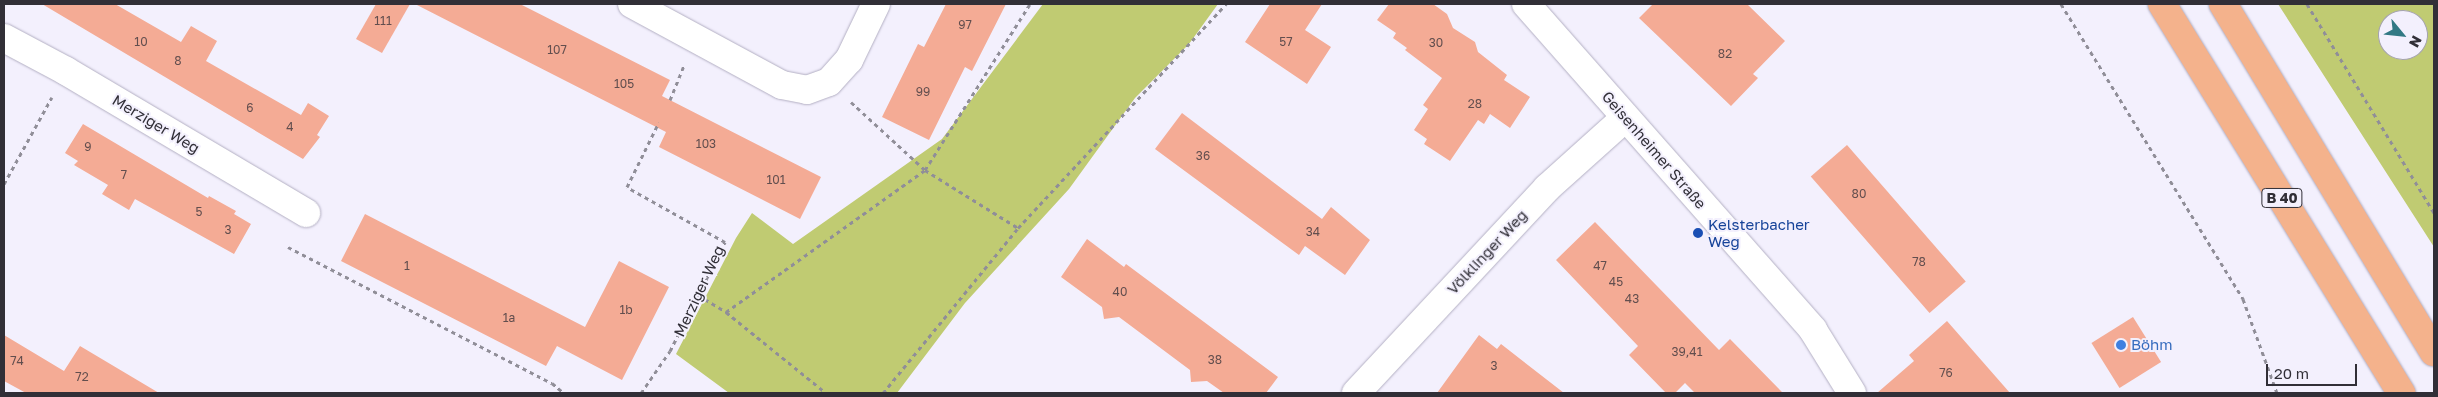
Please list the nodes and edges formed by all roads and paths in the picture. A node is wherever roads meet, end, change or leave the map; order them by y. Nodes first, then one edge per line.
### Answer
1 (632, 4) edge
2 (876, 4) edge
3 (1030, 4) edge
4 (1226, 4) edge
5 (1526, 4) edge
6 (2061, 4) edge
7 (2162, 4) edge
8 (2223, 4) edge
9 (2306, 4) edge
10 (4, 38) edge
11 (694, 39) junction
12 (66, 71) junction
13 (829, 82) junction
14 (670, 100) dead end
15 (1625, 118) junction
16 (659, 122) dead end
17 (925, 170) junction
18 (4, 184) edge
19 (306, 213) dead end
20 (2434, 213) edge
21 (1018, 228) junction
22 (288, 247) dead end
23 (698, 295) junction
24 (726, 312) junction
25 (2434, 352) edge
26 (564, 393) edge
27 (641, 393) edge
28 (826, 393) edge
29 (883, 393) edge
30 (1356, 393) edge
31 (1852, 393) edge
32 (2278, 393) edge
33 (2400, 393) edge

1 - 11 street
2 - 13 street
3 - 17 path
4 - 21 path
5 - 15 street, Geisenheimer Straße
6 - 32 path
7 - 33 highway, B 40
8 - 25 highway
9 - 20 path
10 - 12 street, Merziger Weg
11 - 13 street
11 - 14 path
12 - 18 path
12 - 19 street, Merziger Weg
13 - 17 path
15 - 30 street, Völklinger Weg
15 - 31 street, Geisenheimer Straße
16 - 23 path, Merziger Weg
17 - 21 path
17 - 24 path
21 - 29 path
22 - 26 path
23 - 24 path
23 - 27 path, Merziger Weg
24 - 28 path

